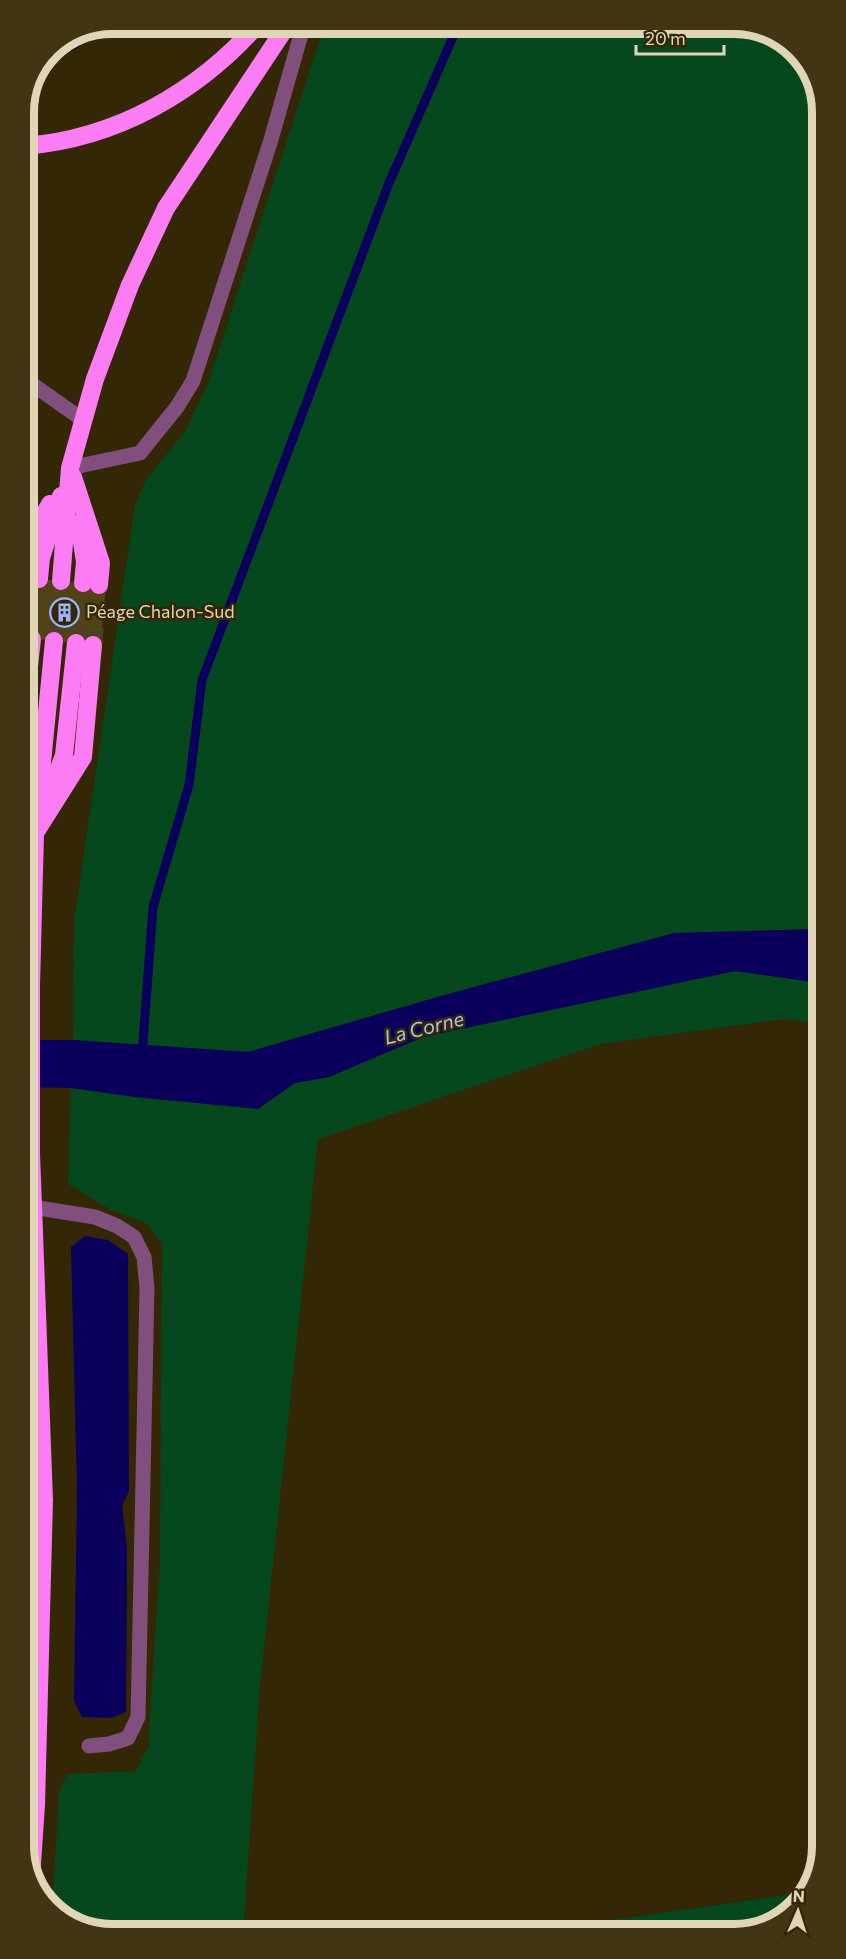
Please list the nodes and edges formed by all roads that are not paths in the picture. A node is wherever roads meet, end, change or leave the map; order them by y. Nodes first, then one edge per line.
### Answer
1 (249, 35) edge
2 (281, 35) edge
3 (301, 35) edge
4 (35, 144) edge
5 (35, 386) edge
6 (83, 420) junction
7 (70, 468) junction
8 (35, 530) edge
9 (39, 579) tunnel mouth
10 (61, 581) tunnel mouth
11 (91, 584) tunnel mouth
12 (54, 641) tunnel mouth
13 (85, 644) tunnel mouth
14 (35, 834) joint
15 (35, 1207) edge
16 (35, 1280) edge
17 (89, 1746) dead end
18 (35, 1820) edge

1 - 4 highway
2 - 6 highway
3 - 7 lane
5 - 6 lane
6 - 7 highway
7 - 8 highway
7 - 9 highway
7 - 10 highway
7 - 11 highway
12 - 14 highway
13 - 14 highway
15 - 17 lane
16 - 18 highway

